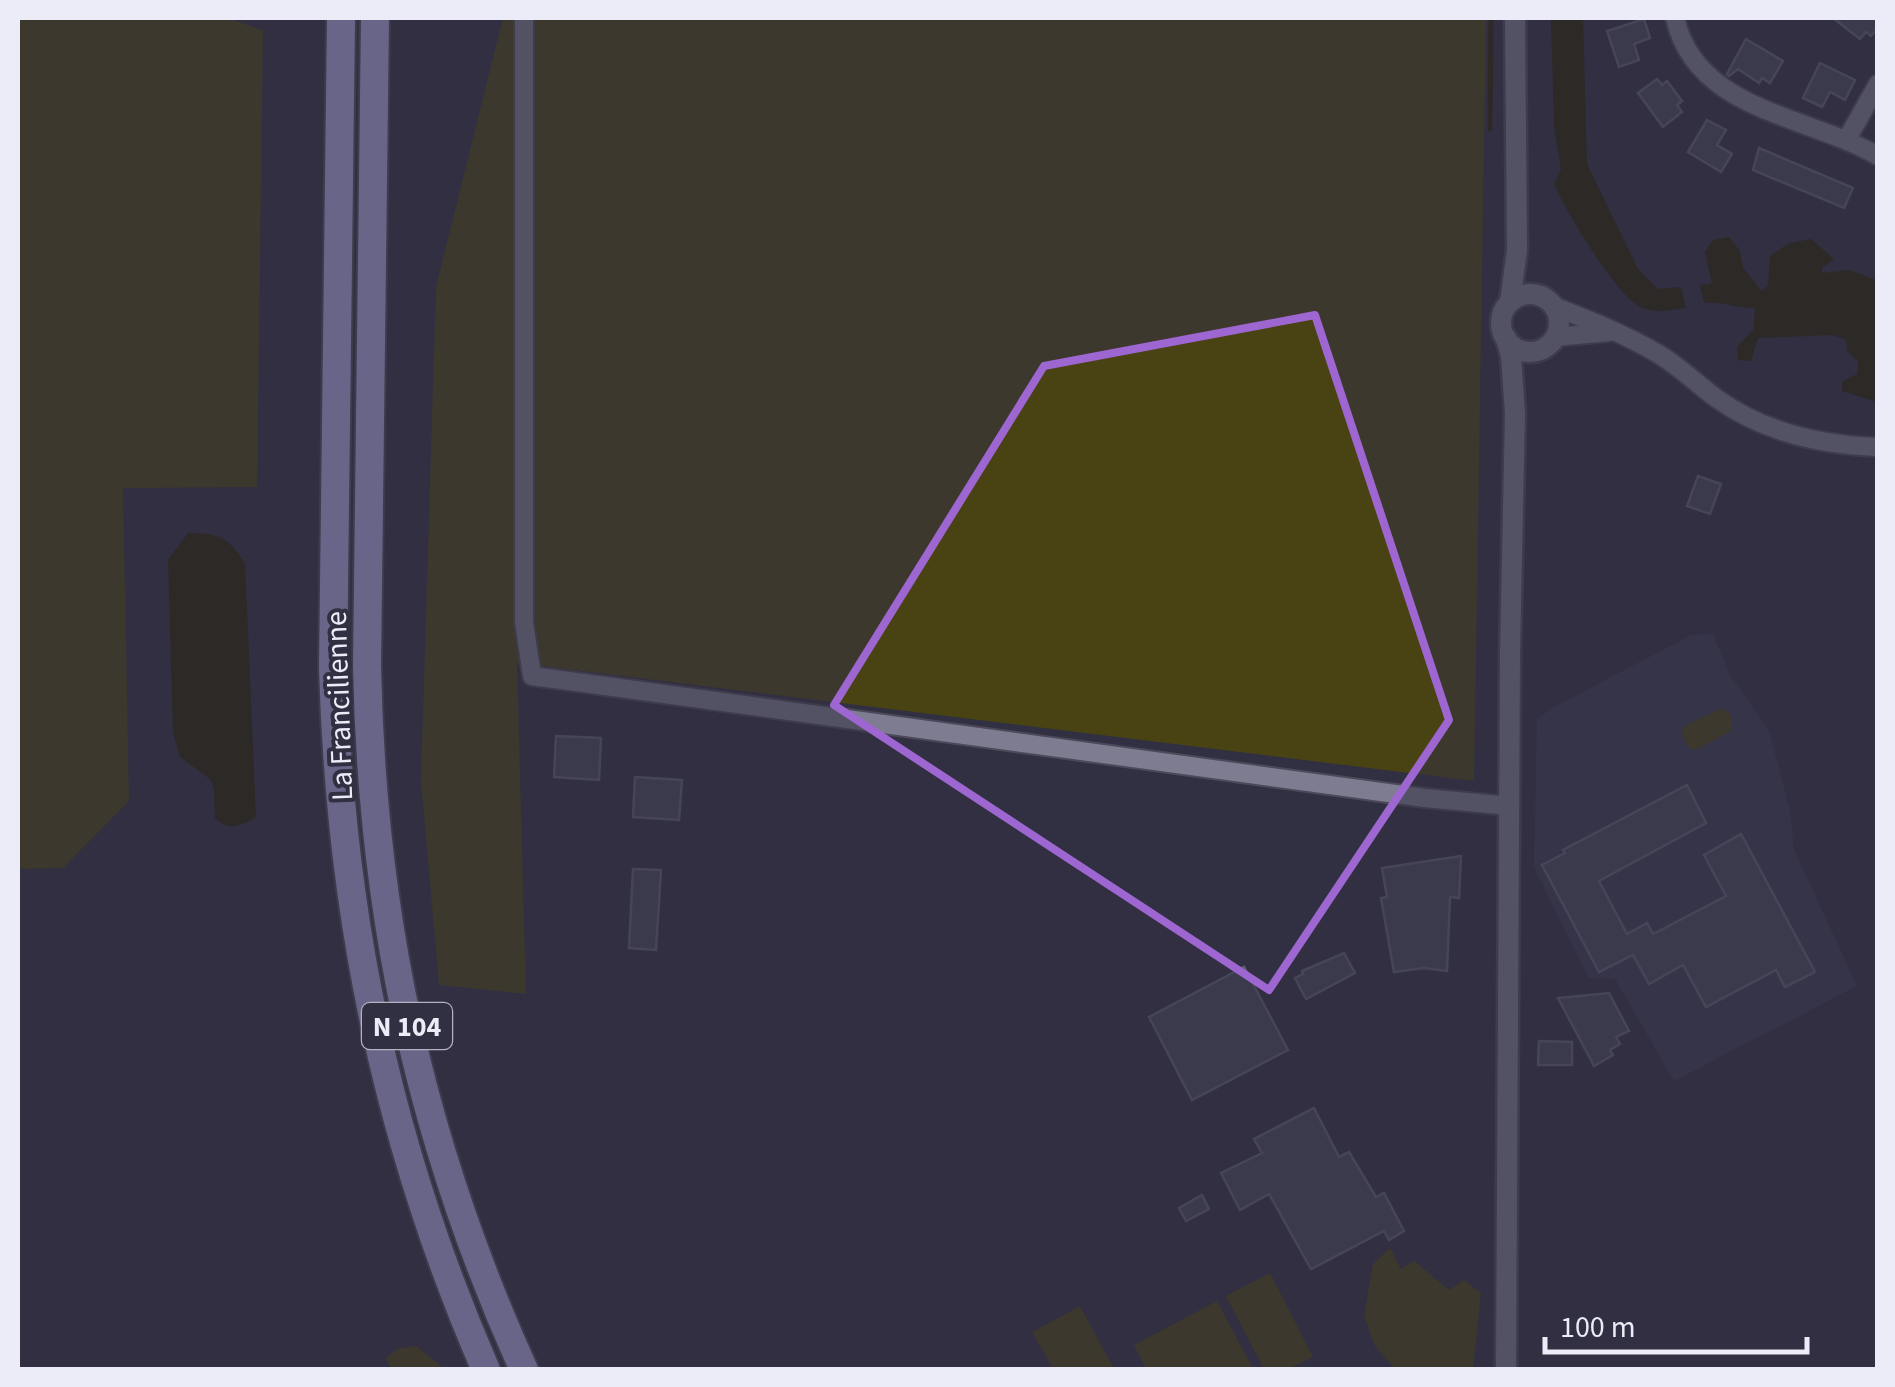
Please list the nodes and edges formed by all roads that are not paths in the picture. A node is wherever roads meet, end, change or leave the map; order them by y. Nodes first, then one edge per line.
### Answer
1 (341, 18) edge
2 (375, 18) edge
3 (524, 18) edge
4 (1515, 18) edge
5 (1676, 18) edge
6 (1878, 84) edge
7 (1848, 139) junction
8 (1878, 156) edge
9 (1517, 250) junction
10 (1547, 301) junction
11 (1510, 302) junction
12 (1612, 332) junction
13 (1506, 338) junction
14 (1547, 343) junction
15 (1516, 414) junction
16 (1878, 448) edge
17 (1510, 806) junction
18 (486, 1370) edge
19 (524, 1370) edge
20 (1506, 1370) edge

1 - 18 highway, La Francilienne / N 104
2 - 19 highway, La Francilienne / N 104
3 - 17 street
4 - 9 street
5 - 7 street
6 - 7 street
7 - 8 street
9 - 10 street
9 - 11 street
10 - 11 street
10 - 12 street
10 - 14 street
11 - 13 street
12 - 14 street
12 - 16 street
13 - 14 street
13 - 15 street
14 - 15 street
15 - 17 street
17 - 20 street

